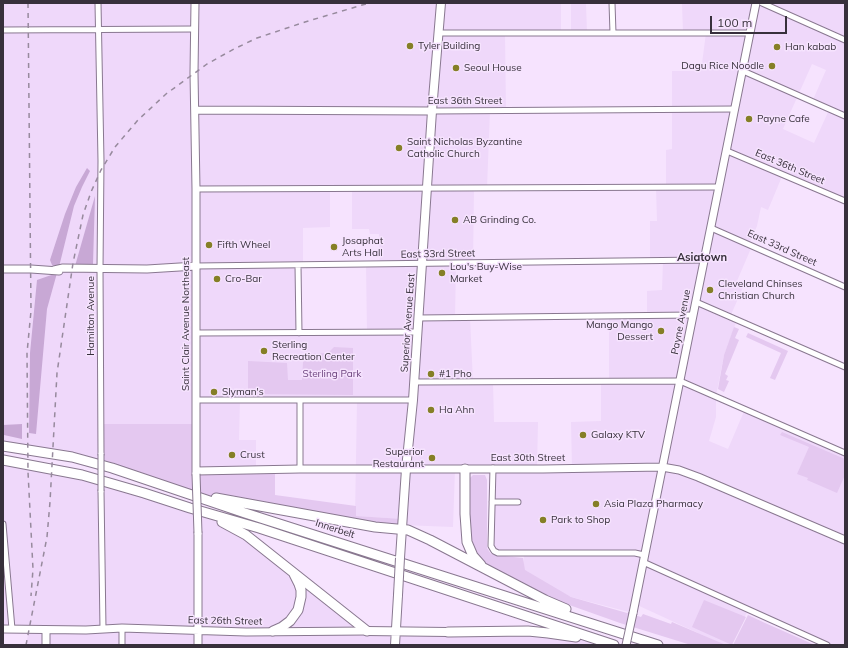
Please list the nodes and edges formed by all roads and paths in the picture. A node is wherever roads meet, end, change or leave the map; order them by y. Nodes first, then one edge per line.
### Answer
1 (98, 3) edge
2 (195, 3) edge
3 (441, 3) edge
4 (612, 3) edge
5 (756, 3) edge
6 (762, 3) edge
7 (194, 29) junction
8 (3, 30) edge
9 (98, 30) junction
10 (440, 33) junction
11 (613, 33) junction
12 (750, 33) junction
13 (845, 40) edge
14 (742, 71) junction
15 (735, 109) junction
16 (195, 110) junction
17 (432, 111) junction
18 (845, 116) edge
19 (727, 151) junction
20 (719, 187) junction
21 (196, 189) junction
22 (428, 189) junction
23 (845, 201) edge
24 (711, 228) junction
25 (704, 260) junction
26 (422, 264) junction
27 (298, 265) junction
28 (196, 266) junction
29 (3, 269) edge
30 (100, 269) junction
31 (845, 287) edge
32 (696, 302) junction
33 (693, 315) junction
34 (418, 318) junction
35 (418, 332) junction
36 (196, 333) junction
37 (299, 333) junction
38 (845, 367) edge
39 (680, 381) junction
40 (414, 382) junction
41 (196, 400) junction
42 (300, 400) junction
43 (413, 400) junction
44 (3, 446) edge
45 (845, 453) edge
46 (3, 460) edge
47 (662, 467) junction
48 (493, 468) junction
49 (300, 469) junction
50 (406, 469) junction
51 (465, 469) junction
52 (196, 473) junction
53 (181, 490) junction
54 (492, 502) junction
55 (518, 502) dead end
56 (190, 508) junction
57 (3, 524) edge
58 (402, 529) junction
59 (845, 540) edge
60 (644, 559) junction
61 (289, 569) junction
62 (486, 570) junction
63 (122, 628) junction
64 (3, 629) edge
65 (12, 629) junction
66 (103, 629) junction
67 (46, 630) junction
68 (198, 630) junction
69 (274, 631) junction
70 (367, 631) junction
71 (396, 631) junction
72 (448, 632) joint
73 (621, 632) junction
74 (46, 645) edge
75 (122, 645) edge
76 (198, 645) edge
77 (395, 645) edge
78 (614, 645) edge
79 (626, 645) edge
80 (658, 645) edge
81 (827, 645) edge

1 - 9 street, Hamilton Avenue
2 - 7 street, Saint Clair Avenue Northeast
3 - 10 main road, Superior Avenue East
4 - 11 street
5 - 12 street, Payne Avenue
6 - 13 street
7 - 9 street
7 - 16 street, Saint Clair Avenue Northeast
8 - 9 street
9 - 30 street, Hamilton Avenue
10 - 11 street
10 - 17 main road, Superior Avenue East
11 - 12 street
12 - 14 street, Payne Avenue
14 - 15 street, Payne Avenue
14 - 18 street
15 - 17 street, East 36th Street
15 - 19 street, Payne Avenue
16 - 17 street, East 36th Street
16 - 21 street, Saint Clair Avenue Northeast
17 - 22 main road, Superior Avenue East
19 - 20 street, Payne Avenue
19 - 23 street, East 36th Street
20 - 22 street
20 - 24 street, Payne Avenue
21 - 22 street
21 - 28 street, Saint Clair Avenue Northeast
22 - 26 main road, Superior Avenue East
24 - 25 street, Payne Avenue
24 - 31 street, East 33rd Street
25 - 26 street, East 33rd Street
25 - 32 street, Payne Avenue
26 - 27 street, East 33rd Street
26 - 34 main road, Superior Avenue East
27 - 28 street, East 33rd Street
27 - 37 street
28 - 30 street, East 33rd Street
28 - 36 street, Saint Clair Avenue Northeast
29 - 30 street, East 33rd Street
30 - 66 street, Hamilton Avenue, bridge
32 - 33 street, Payne Avenue
32 - 38 street
33 - 34 street
33 - 39 street, Payne Avenue
34 - 35 main road, Superior Avenue East
35 - 37 street
35 - 40 main road, Superior Avenue East
36 - 37 street
36 - 41 street, Saint Clair Avenue Northeast
39 - 40 street
39 - 45 street
39 - 47 street, Payne Avenue
40 - 43 main road, Superior Avenue East
41 - 42 street
41 - 52 street, Saint Clair Avenue Northeast
42 - 43 street
42 - 49 street
43 - 50 main road, Superior Avenue East
44 - 53 highway, Innerbelt
46 - 56 highway
47 - 48 street, East 30th Street
47 - 59 street, East 30th Street
47 - 60 street, Payne Avenue
48 - 51 street, East 30th Street
48 - 54 street
49 - 50 street, East 30th Street
49 - 52 street, East 30th Street
50 - 51 street, East 30th Street
50 - 58 main road, Superior Avenue East
51 - 62 highway
52 - 68 street, Saint Clair Avenue Northeast, bridge
53 - 58 highway
53 - 73 highway, Innerbelt
54 - 55 street
54 - 60 street
56 - 61 highway
56 - 78 highway
57 - 65 street
58 - 62 highway
58 - 71 main road, Superior Avenue East, bridge
60 - 79 street, Payne Avenue, bridge
60 - 81 street
61 - 69 highway
61 - 70 highway
62 - 73 highway
63 - 66 street, East 26th Street
63 - 68 street, East 26th Street
63 - 75 street
64 - 65 street, East 26th Street
65 - 67 street, East 26th Street
66 - 67 street, East 26th Street
67 - 74 street
68 - 69 street, East 26th Street
68 - 76 street, Saint Clair Avenue Northeast
69 - 70 street, East 26th Street
70 - 71 main road, East 26th Street
71 - 72 main road, East 26th Street
71 - 77 main road, Superior Avenue East
72 - 78 highway
73 - 80 highway, Innerbelt

